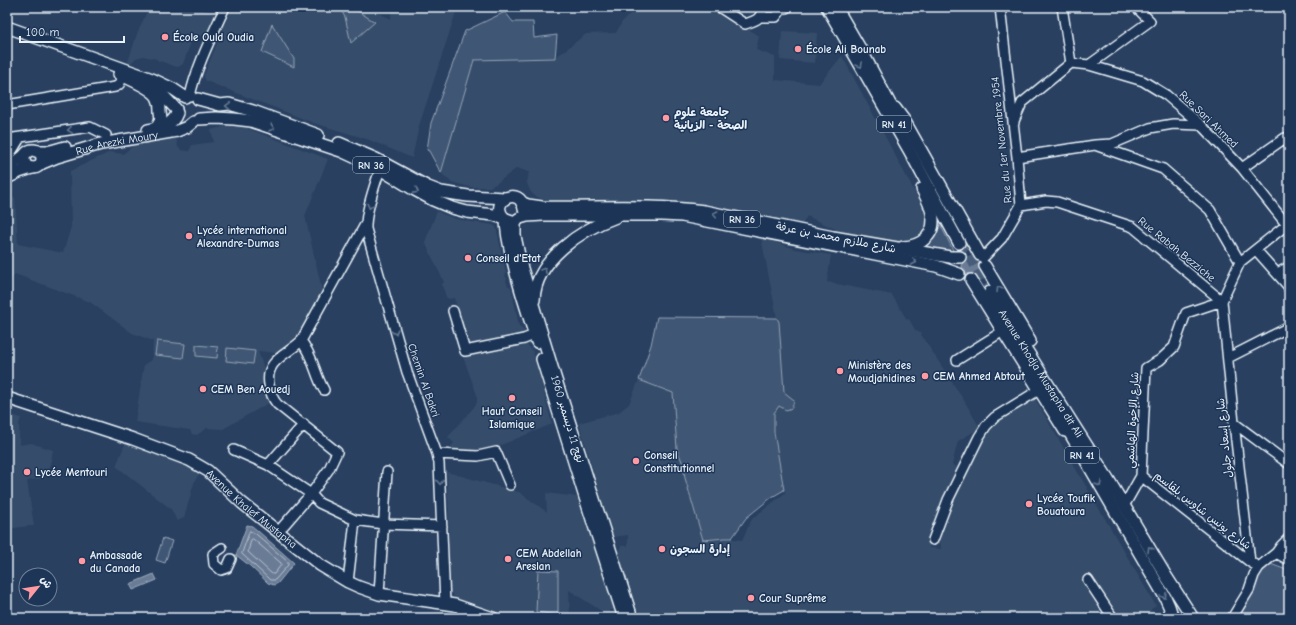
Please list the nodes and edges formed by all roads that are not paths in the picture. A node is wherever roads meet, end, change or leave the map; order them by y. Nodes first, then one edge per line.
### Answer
1 (224, 7) edge
2 (719, 7) edge
3 (763, 7) edge
4 (788, 7) edge
5 (827, 7) edge
6 (836, 7) edge
7 (1000, 7) edge
8 (1062, 7) edge
9 (1136, 7) edge
10 (761, 16) junction
11 (7, 27) edge
12 (7, 34) edge
13 (1071, 63) junction
14 (1088, 65) junction
15 (119, 74) junction
16 (191, 97) junction
17 (884, 100) junction
18 (7, 105) edge
19 (177, 111) junction
20 (196, 121) junction
21 (1201, 125) junction
22 (156, 129) junction
23 (106, 135) junction
24 (20, 138) junction
25 (7, 139) edge
26 (1015, 140) junction
27 (1289, 144) edge
28 (1094, 145) junction
29 (36, 151) junction
30 (25, 155) junction
31 (1017, 157) junction
32 (7, 159) edge
33 (36, 166) junction
34 (1242, 168) junction
35 (7, 169) edge
36 (380, 169) junction
37 (913, 171) junction
38 (7, 178) edge
39 (468, 196) junction
40 (505, 198) junction
41 (522, 203) junction
42 (1021, 205) junction
43 (467, 212) junction
44 (624, 215) junction
45 (519, 218) junction
46 (505, 219) junction
47 (366, 223) junction
48 (1288, 224) edge
49 (961, 242) tunnel mouth
50 (887, 247) junction
51 (1256, 250) junction
52 (960, 257) junction
53 (983, 260) junction
54 (1240, 262) junction
55 (1289, 267) edge
56 (960, 274) junction
57 (1277, 274) junction
58 (971, 280) junction
59 (1289, 289) edge
60 (1222, 301) junction
61 (534, 306) junction
62 (453, 311) dead end
63 (1289, 327) edge
64 (1003, 331) junction
65 (534, 335) junction
66 (301, 341) junction
67 (1228, 358) junction
68 (957, 360) dead end
69 (324, 390) dead end
70 (1039, 390) junction
71 (7, 398) edge
72 (1071, 421) junction
73 (1234, 423) junction
74 (304, 424) junction
75 (1073, 440) junction
76 (234, 450) dead end
77 (437, 454) junction
78 (1289, 464) edge
79 (268, 465) junction
80 (387, 472) dead end
81 (1141, 476) junction
82 (510, 485) dead end
83 (311, 494) junction
84 (1124, 506) junction
85 (355, 520) junction
86 (383, 524) junction
87 (442, 526) junction
88 (278, 532) junction
89 (1289, 538) edge
90 (933, 540) dead end
91 (222, 548) dead end
92 (1276, 553) junction
93 (231, 559) dead end
94 (1289, 560) edge
95 (1250, 562) junction
96 (1259, 566) junction
97 (1088, 580) dead end
98 (348, 582) junction
99 (379, 594) junction
100 (445, 603) junction
101 (462, 613) edge
102 (492, 618) edge
103 (624, 618) edge
104 (632, 618) edge
105 (1113, 618) edge
106 (1173, 618) edge
107 (1193, 618) edge
108 (1232, 618) edge

1 - 16 street
2 - 10 street
3 - 10 street
4 - 10 street
5 -> 17 main road, RN 41
6 - 17 main road, RN 41
7 - 26 street, Rue du 1er Novembre 1954
8 - 13 street
9 - 14 street
11 - 16 main road, RN 36
12 - 15 main road
13 - 14 street, Rue Sari Ahmed
13 - 26 street
14 - 21 street, Rue Sari Ahmed
15 - 18 street
15 - 19 main road
15 - 22 main road
16 - 19 main road
16 - 20 main road
39 -> 16 main road, RN 36
17 - 37 main road, RN 41
17 - 49 main road, RN 41
17 - 53 main road, RN 41
19 - 20 main road
19 - 22 main road, Rue Arezki Moury
20 - 33 main road, Rue Arezki Moury / RN 36
20 -> 36 main road, RN 36
21 - 28 street
21 - 34 street, Rue Sari Ahmed
22 - 23 main road, Rue Arezki Moury
23 -> 24 street
23 - 29 main road, Rue Arezki Moury
24 - 25 street
24 - 32 street
26 - 31 street, Rue du 1er Novembre 1954
27 - 34 street
28 - 31 street
28 - 54 street
29 - 30 main road
29 - 33 main road
30 - 33 main road
30 - 35 main road
31 - 42 street, Rue du 1er Novembre 1954
33 - 38 main road, Rue Arezki Moury / RN 36
34 - 48 street, Rue Sari Ahmed
36 -> 43 main road, RN 36
36 -> 47 street, Chemin Al Bakri
37 - 50 main road
37 - 52 main road, RN 41
39 - 40 main road, RN 36
39 - 43 main road
40 - 41 main road
40 - 46 main road
41 - 45 main road
50 -> 41 main road, شارع ملازم محمد بن عرفة / RN 36
42 - 53 street, Rue du 1er Novembre 1954
42 - 60 street, Rue Rabah Bezziche
43 - 46 main road, RN 36
44 - 45 main road, شارع ملازم محمد بن عرفة / RN 36
44 -> 56 main road, شارع ملازم محمد بن عرفة / RN 36
61 -> 44 main road
45 - 46 main road
45 - 61 main road, نهج 11 ديسمبر 1960
46 - 65 main road, نهج 11 ديسمبر 1960
47 - 66 street
47 -> 77 street, Chemin Al Bakri
48 - 51 street
50 - 52 main road, شارع ملازم محمد بن عرفة / RN 36
51 - 54 street
51 - 57 street
52 - 53 main road
52 - 56 main road
53 - 58 main road
72 -> 53 main road, RN 41
54 - 60 street
55 - 57 street
56 - 58 main road
57 - 59 street
58 - 64 main road, RN 41
60 - 67 street, شارع إسعاد جلول
60 - 81 street, شارع الإخوة الهاشمي
61 - 104 main road, نهج 11 ديسمبر 1960
62 - 65 street
63 - 67 street
64 - 68 street
64 - 70 main road, RN 41
65 - 103 main road, نهج 11 ديسمبر 1960
66 - 69 street
66 - 74 street
67 - 73 street, شارع إسعاد جلول
70 - 75 main road, RN 41
70 - 90 street
71 - 88 main road, Avenue Khalef Mustapha
72 - 75 main road, Avenue Khodja Mustapha dit Ali / RN 41
72 - 84 main road, Avenue Khodja Mustapha dit Ali
73 - 78 street
73 - 95 street, شارع إسعاد جلول
74 - 79 street
74 - 83 street
75 -> 106 main road, Avenue Khodja Mustapha dit Ali / RN 41
76 - 79 street
77 - 82 street
77 -> 87 street, Chemin Al Bakri
79 - 83 street
80 - 86 street
81 - 84 street, شارع الإخوة الهاشمي
81 - 95 street, شارع يونس شاوس بلقاسم
83 - 85 street
83 - 88 street
107 -> 84 main road, Avenue Khodja Mustapha dit Ali
85 - 86 street
85 - 98 street
86 - 87 street
86 - 99 street
87 - 100 street, Chemin Al Bakri
88 - 98 main road, Avenue Khalef Mustapha
89 - 92 street
91 - 93 street
92 - 94 street
92 - 96 street
95 - 96 street
96 - 108 street
97 - 105 street
98 - 99 main road, Avenue Khalef Mustapha
99 - 100 main road, Avenue Khalef Mustapha
100 - 101 main road, Avenue Khalef Mustapha
101 - 102 main road, Avenue Khalef Mustapha

